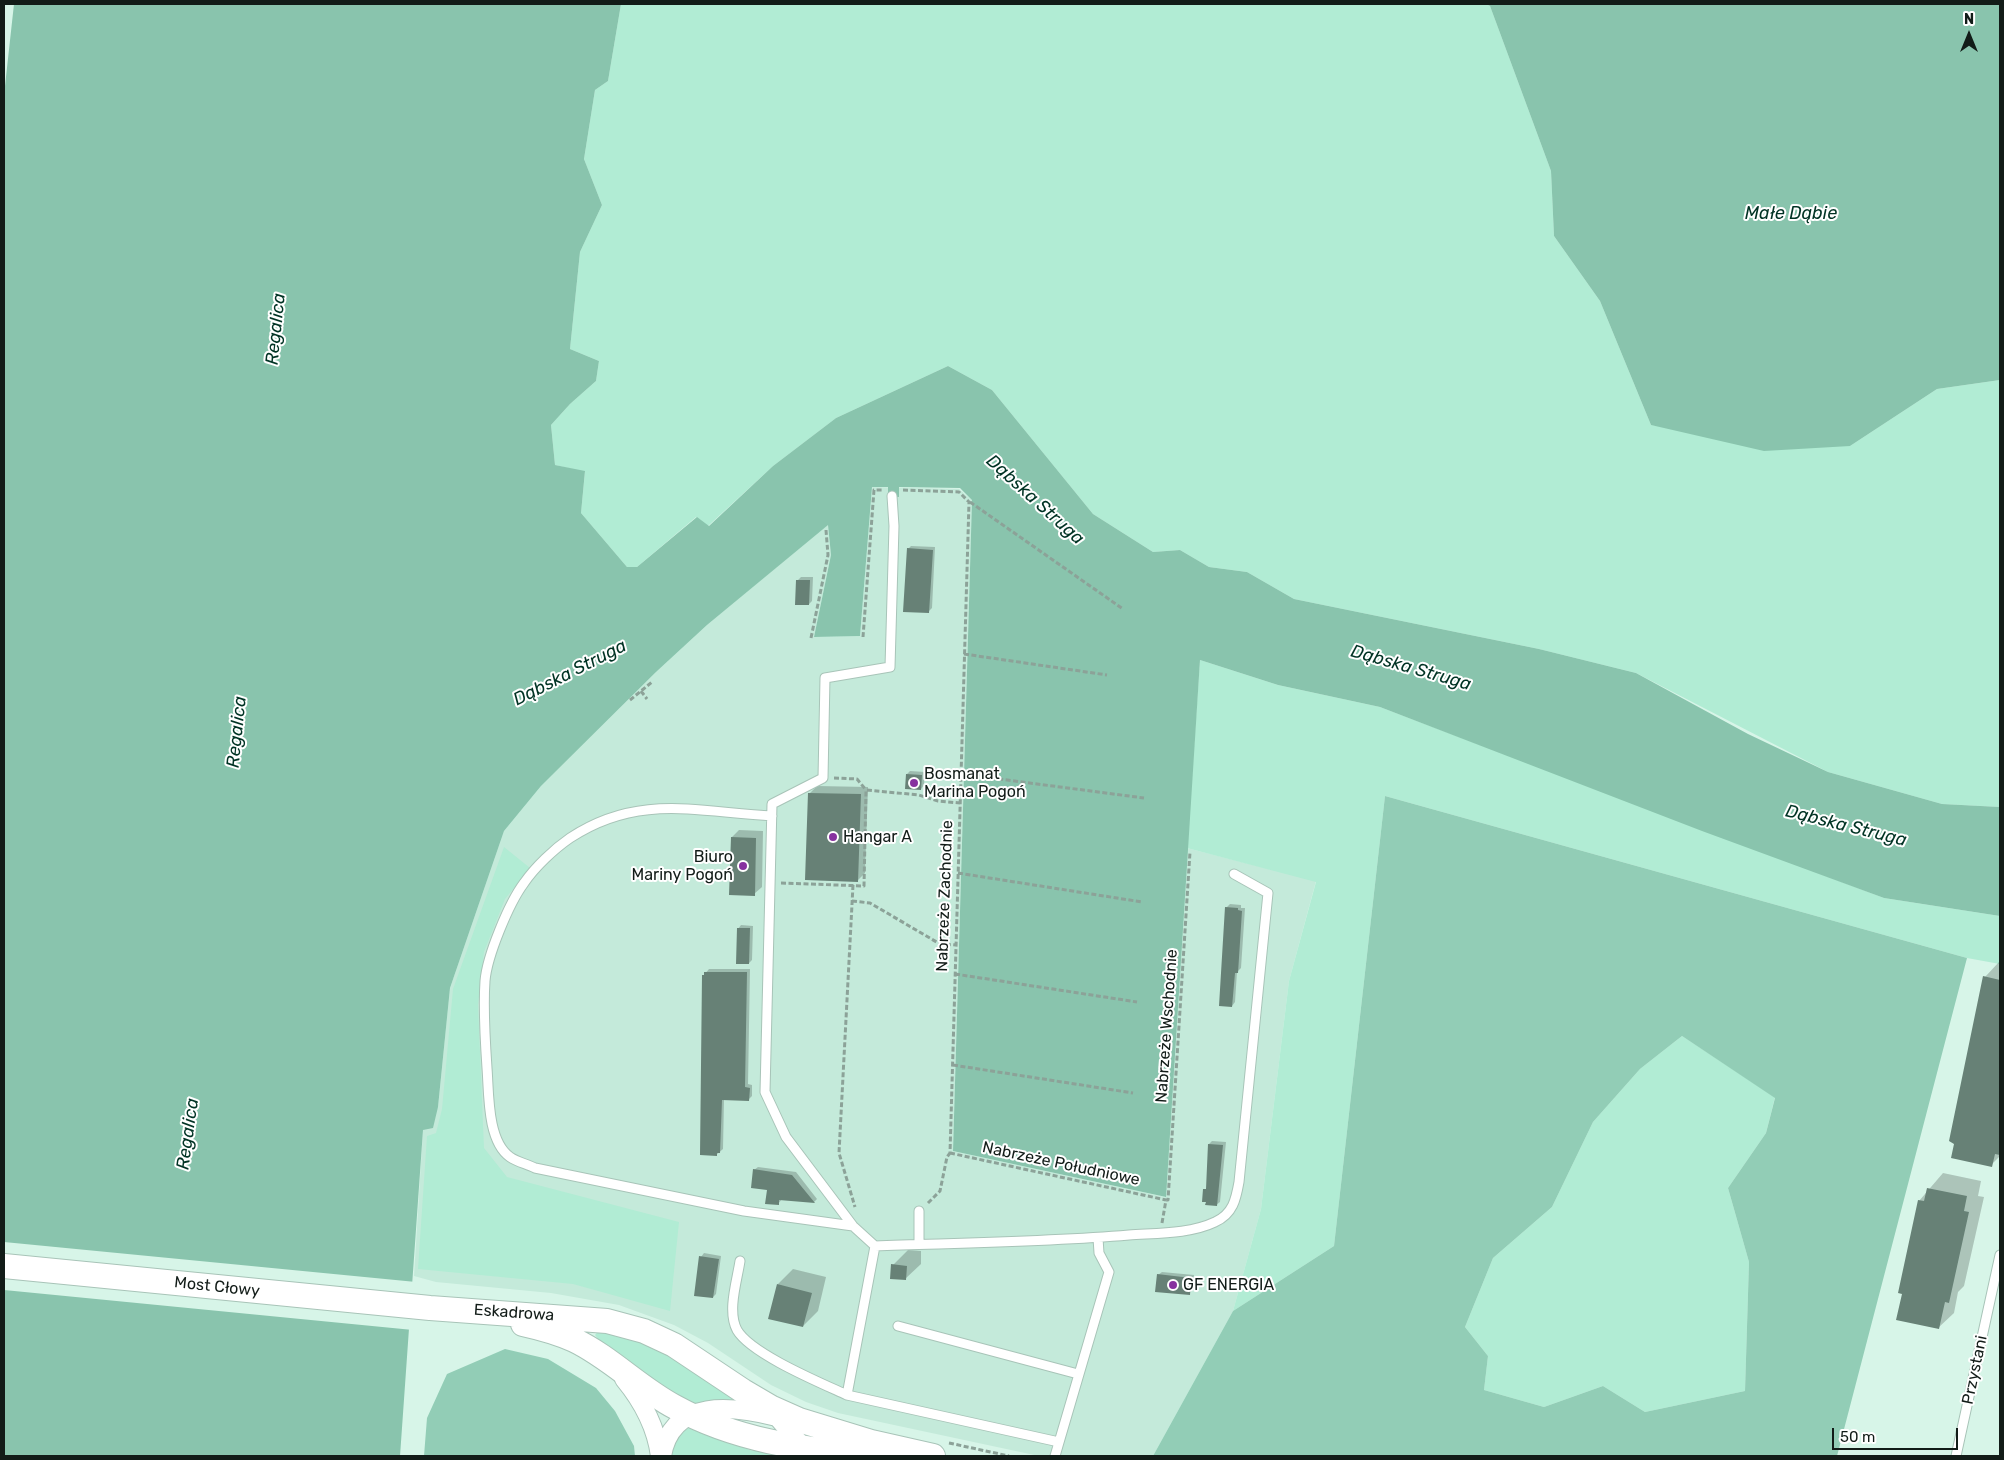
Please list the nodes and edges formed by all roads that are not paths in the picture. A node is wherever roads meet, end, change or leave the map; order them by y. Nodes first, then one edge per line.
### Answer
1 (889, 493) road end
2 (772, 816) junction
3 (1234, 874) dead end
4 (919, 1211) road end
5 (853, 1226) junction
6 (1098, 1238) junction
7 (919, 1244) junction
8 (875, 1246) junction
9 (2000, 1255) edge
10 (740, 1261) dead end
11 (4, 1266) edge
12 (430, 1308) junction
13 (898, 1326) dead end
14 (598, 1354) junction
15 (1078, 1374) junction
16 (847, 1395) junction
17 (753, 1397) junction
18 (692, 1416) junction
19 (778, 1418) junction
20 (812, 1425) junction
21 (1059, 1442) junction
22 (808, 1452) edge
23 (661, 1456) edge
24 (869, 1456) edge
25 (933, 1456) edge
26 (1055, 1456) edge
27 (1956, 1456) edge

1 - 2 lane
2 - 5 lane
2 - 5 lane
3 - 6 lane
4 - 7 lane
5 - 8 lane
6 - 7 lane
6 - 15 lane
7 - 8 lane
8 - 16 lane
9 - 27 lane, Przystani
10 - 16 lane
11 - 12 street, Most Cłowy
12 - 14 street, Eskadrowa
12 - 17 street, Eskadrowa
13 - 15 lane
14 - 18 street, Eskadrowa
14 - 23 street, Eskadrowa
15 - 21 lane
16 - 21 lane
17 - 19 street, Eskadrowa
17 - 20 street, Eskadrowa
18 - 19 street, Eskadrowa
18 - 22 street, Eskadrowa
18 - 23 street, Eskadrowa
19 - 20 street, Eskadrowa
19 - 22 street, Eskadrowa
20 - 25 street, Eskadrowa
21 - 26 lane
22 - 24 street, Eskadrowa

